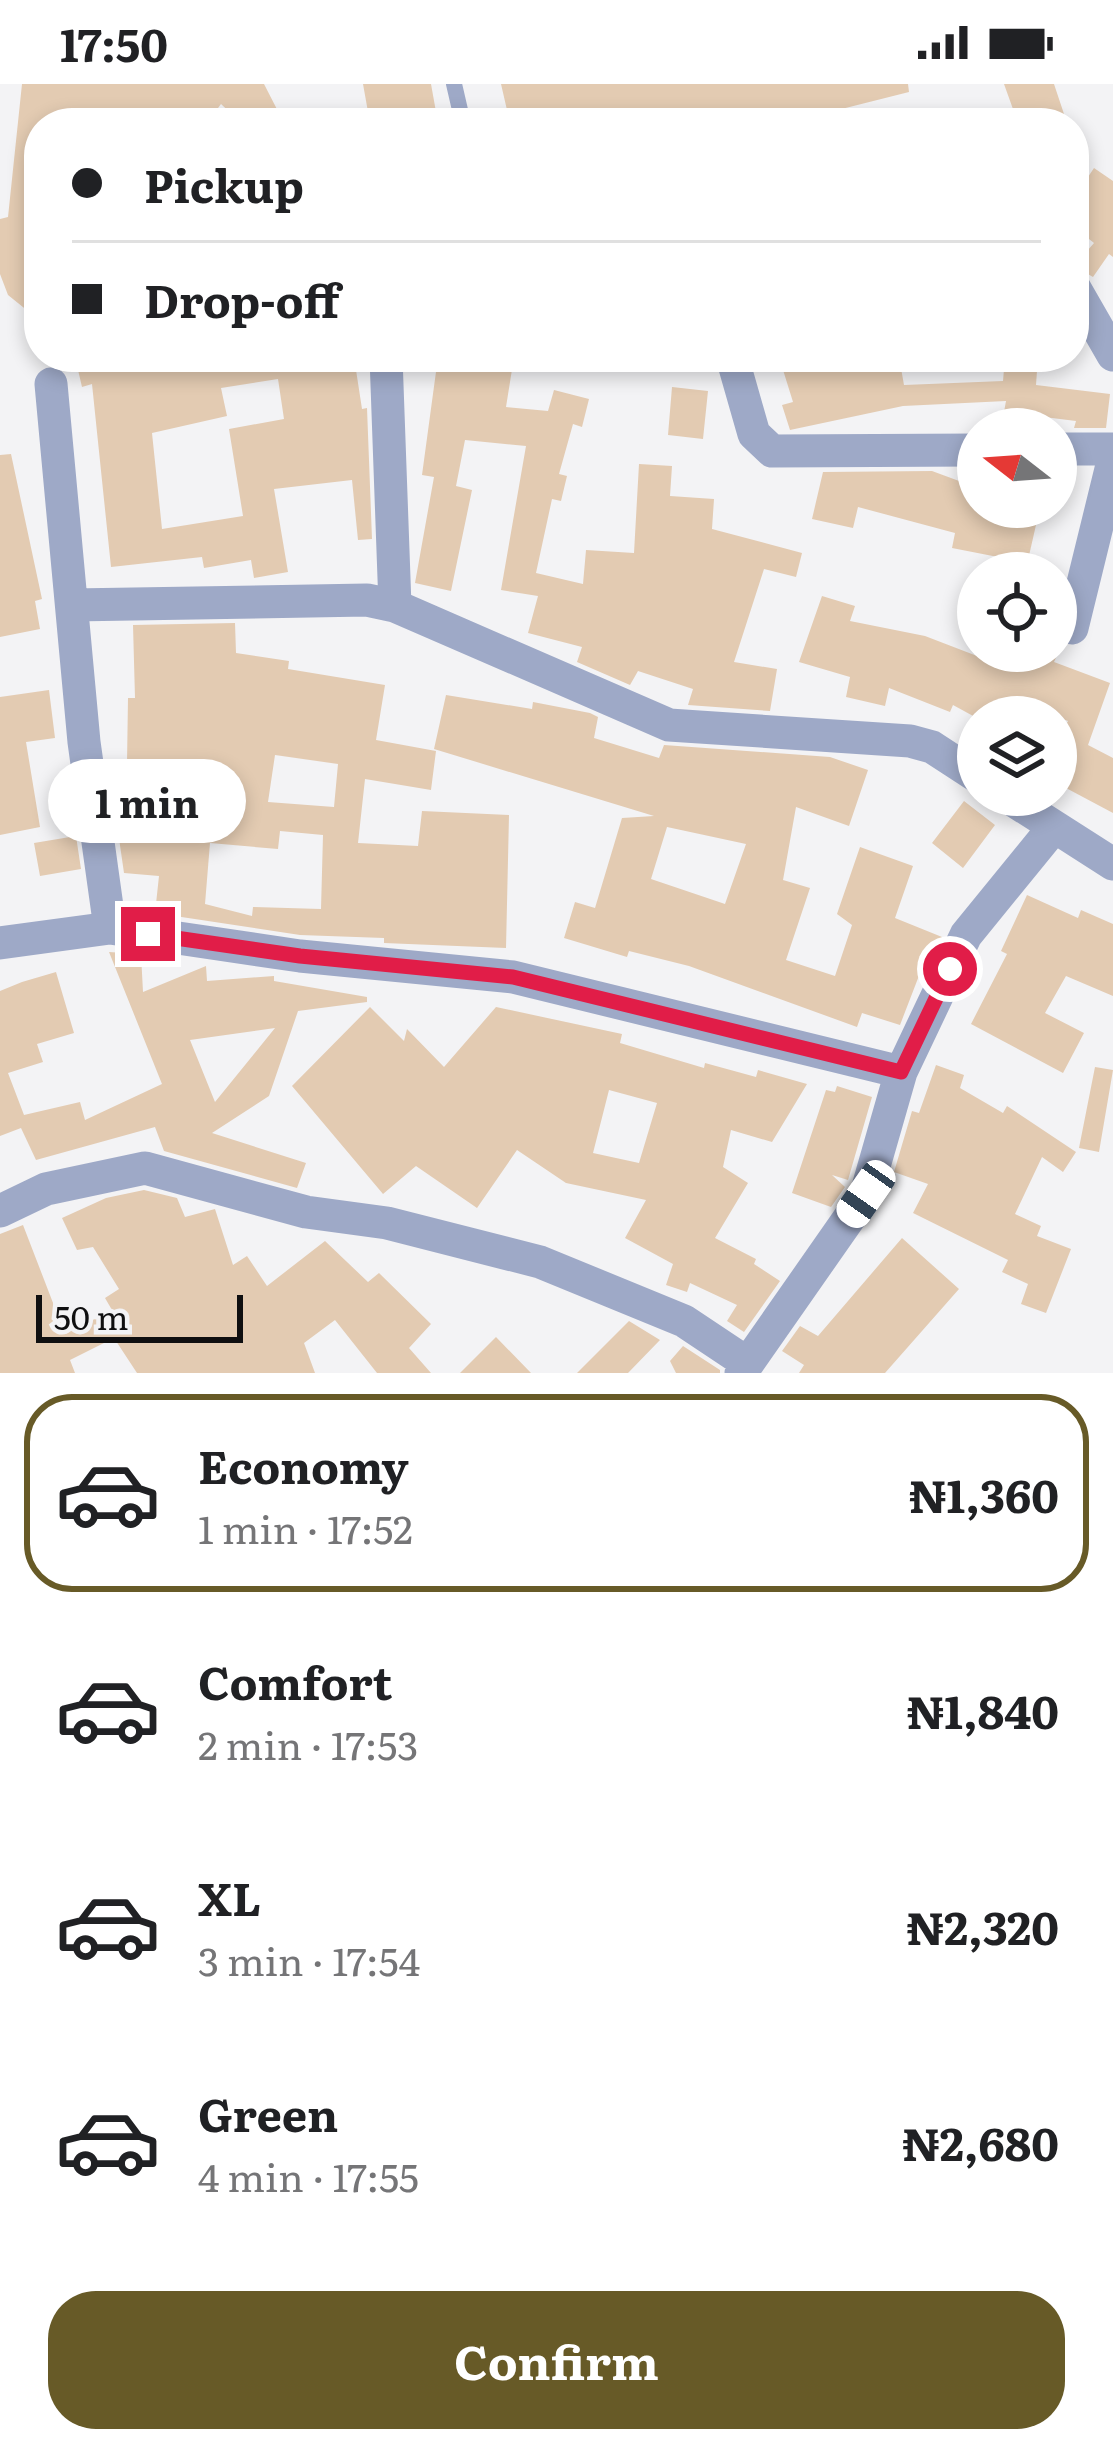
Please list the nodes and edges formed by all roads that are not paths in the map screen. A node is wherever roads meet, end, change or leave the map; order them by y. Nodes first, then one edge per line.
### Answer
1 (1089, 313) edge
2 (1113, 355) edge
3 (386, 372) edge
4 (736, 372) edge
5 (51, 384) dead end
6 (1113, 448) edge
7 (957, 449) edge
8 (1077, 449) edge
9 (1113, 461) edge
10 (72, 605) junction
11 (394, 606) junction
12 (1077, 608) edge
13 (957, 763) edge
14 (1037, 816) edge
15 (1054, 827) junction
16 (1113, 864) edge
17 (110, 928) junction
18 (0, 943) edge
19 (901, 1072) junction
20 (0, 1210) edge
21 (744, 1368) edge

1 - 2 street
3 - 11 street
4 - 7 street
5 - 10 street
6 - 8 street
9 - 12 street
10 - 11 street
10 - 17 street
11 - 13 street
14 - 15 street
15 - 16 street
15 - 19 street
17 - 18 street
17 - 19 street
19 - 21 street
20 - 21 street

